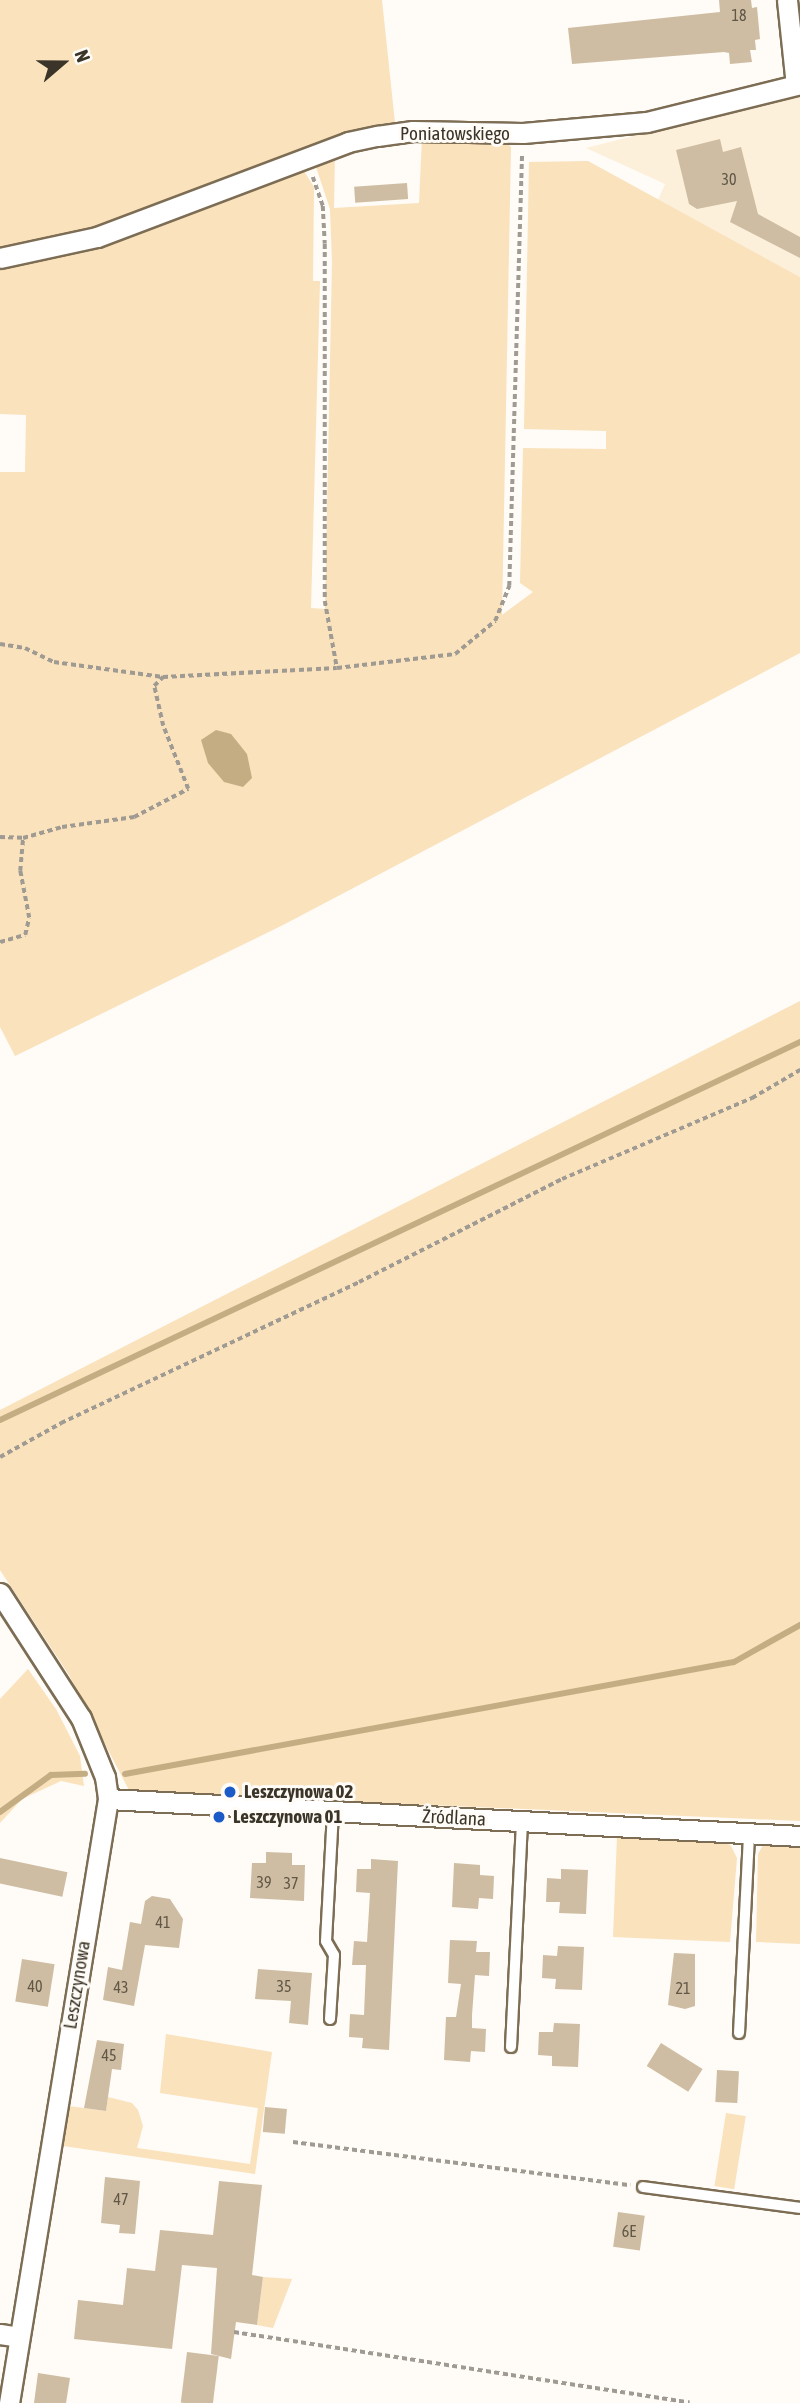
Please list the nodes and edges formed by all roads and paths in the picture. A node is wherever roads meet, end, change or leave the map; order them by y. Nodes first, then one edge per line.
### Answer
1 (788, 0) edge
2 (798, 85) edge
3 (523, 133) junction
4 (303, 161) junction
5 (0, 258) edge
6 (0, 644) edge
7 (337, 668) junction
8 (163, 677) junction
9 (0, 838) edge
10 (23, 838) junction
11 (0, 942) edge
12 (800, 1070) edge
13 (0, 1457) edge
14 (0, 1593) edge
15 (108, 1799) junction
16 (333, 1811) junction
17 (522, 1821) junction
18 (749, 1833) junction
19 (800, 1836) edge
20 (330, 2020) dead end
21 (739, 2033) dead end
22 (511, 2047) dead end
23 (293, 2142) dead end
24 (643, 2187) joint
25 (800, 2208) edge
26 (234, 2332) dead end
27 (9, 2335) edge
28 (9, 2403) edge
29 (690, 2403) edge

1 - 2 street
2 - 3 street, Poniatowskiego
3 - 4 street, Poniatowskiego
3 - 7 path
4 - 5 street, Poniatowskiego
4 - 7 path
6 - 8 path
7 - 8 path
8 - 10 path
9 - 10 path
10 - 11 path
12 - 13 path
14 - 15 street, Leszczynowa
15 - 16 street, Źródlana
15 - 27 street, Leszczynowa
16 - 17 street, Źródlana
16 - 20 lane
17 - 18 street, Źródlana
17 - 22 lane
18 - 19 street, Źródlana
18 - 21 lane
23 - 24 path
24 - 25 lane
26 - 29 path
27 - 28 street, Leszczynowa

